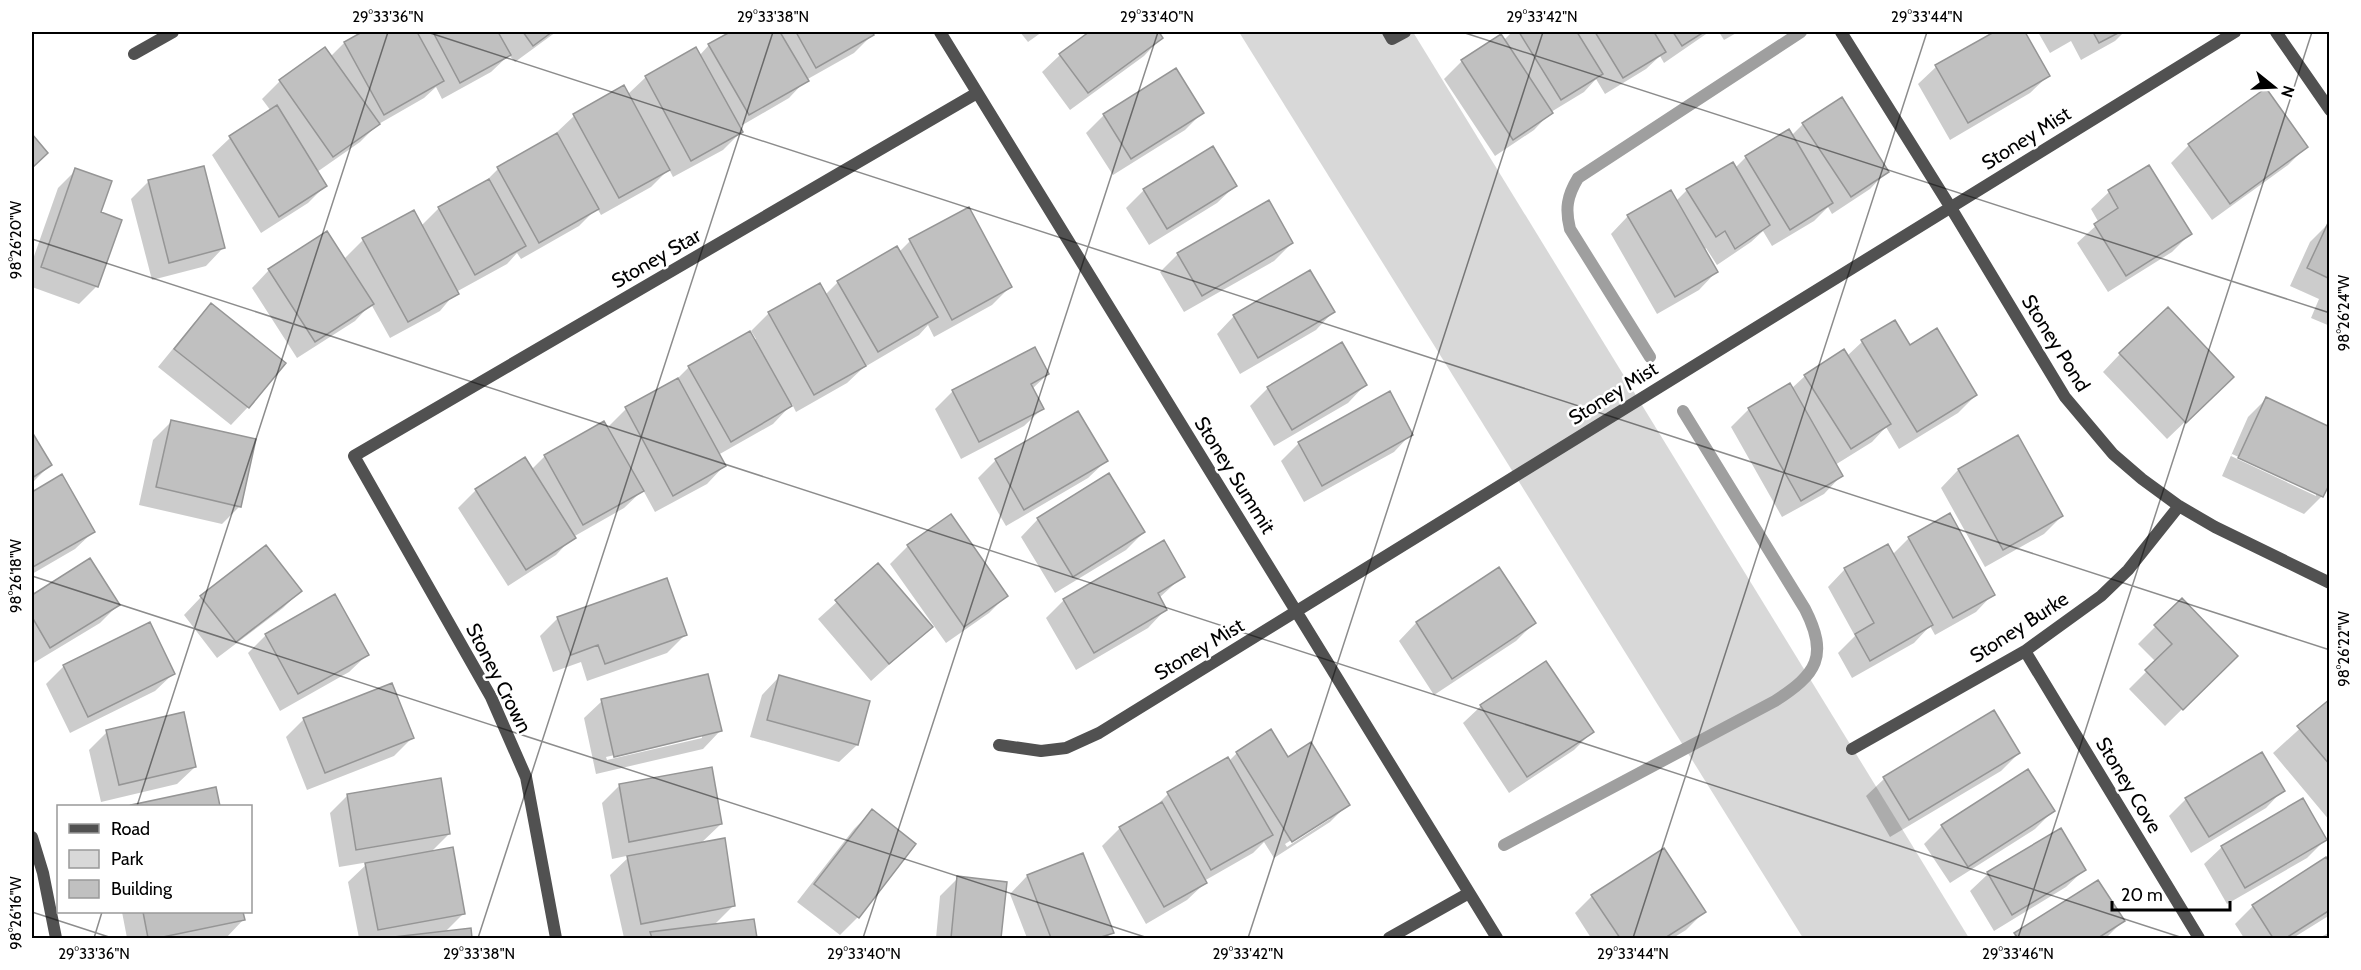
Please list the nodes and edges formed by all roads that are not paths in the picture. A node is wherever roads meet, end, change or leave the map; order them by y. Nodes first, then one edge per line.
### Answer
1 (172, 32) edge
2 (940, 32) edge
3 (1405, 32) edge
4 (1840, 32) edge
5 (2235, 32) edge
6 (2276, 32) edge
7 (1390, 35) edge
8 (134, 54) dead end
9 (977, 93) junction
10 (2330, 110) edge
11 (1951, 208) junction
12 (354, 456) joint
13 (2179, 506) junction
14 (2330, 583) edge
15 (1296, 612) junction
16 (2025, 651) junction
17 (999, 745) dead end
18 (1852, 749) dead end
19 (32, 837) edge
20 (1469, 893) junction
21 (56, 939) edge
22 (556, 939) edge
23 (1389, 939) edge
24 (1497, 939) edge
25 (2199, 939) edge

1 - 8 street
2 - 9 street, Stoney Summit
3 - 7 street
4 - 11 street, Stoney Pond
5 - 11 street, Stoney Mist
6 - 10 street
9 - 12 street, Stoney Star
9 - 15 street, Stoney Summit
11 - 13 street, Stoney Pond
11 - 15 street, Stoney Mist
12 - 22 street, Stoney Crown
13 - 14 street, Stoney Pond
13 - 16 street, Stoney Burke
15 - 17 street, Stoney Mist
15 - 20 street, Stoney Summit
16 - 18 street, Stoney Burke
16 - 25 street, Stoney Cove
19 - 21 street
20 - 23 street
20 - 24 street, Stoney Summit

